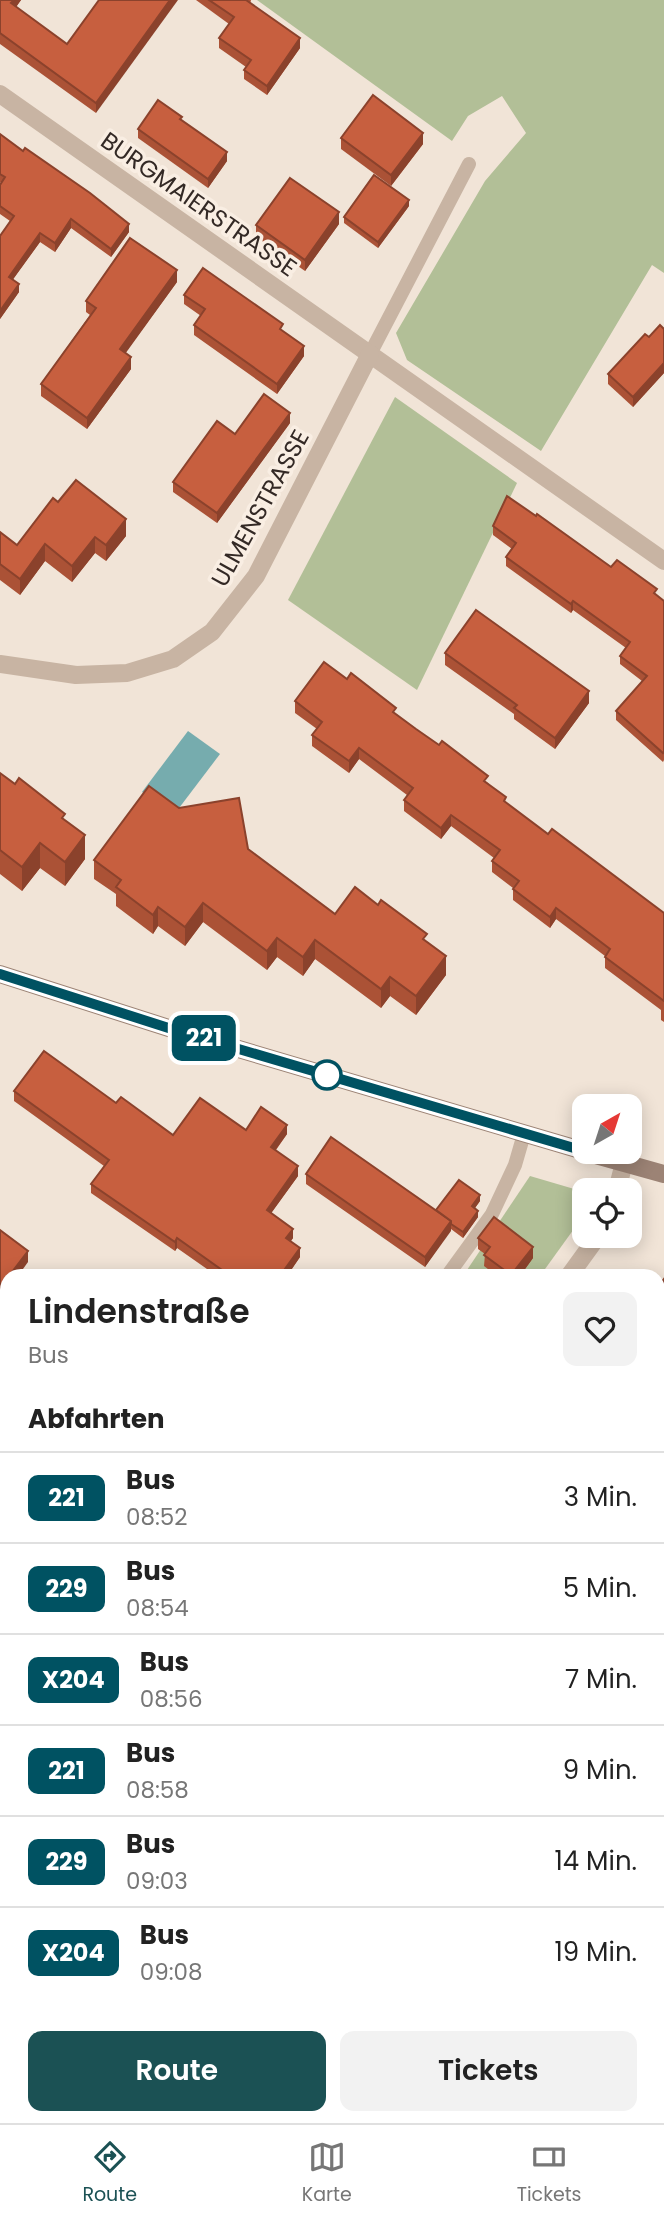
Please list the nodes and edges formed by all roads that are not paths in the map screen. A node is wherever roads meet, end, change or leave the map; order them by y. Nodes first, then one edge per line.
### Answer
1 (0, 94) edge
2 (469, 164) dead end
3 (370, 354) junction
4 (664, 561) edge
5 (0, 663) edge
6 (0, 974) edge
7 (524, 1134) junction
8 (572, 1148) edge
9 (628, 1164) edge
10 (664, 1174) edge
11 (589, 1248) edge
12 (452, 1269) edge
13 (574, 1269) edge

1 - 3 street, BURGMAIERSTRASSE
2 - 3 lane
3 - 4 street, BURGMAIERSTRASSE
3 - 5 street, ULMENSTRASSE
6 - 7 main road
7 - 8 main road
7 - 12 lane
9 - 10 main road
11 - 13 street

